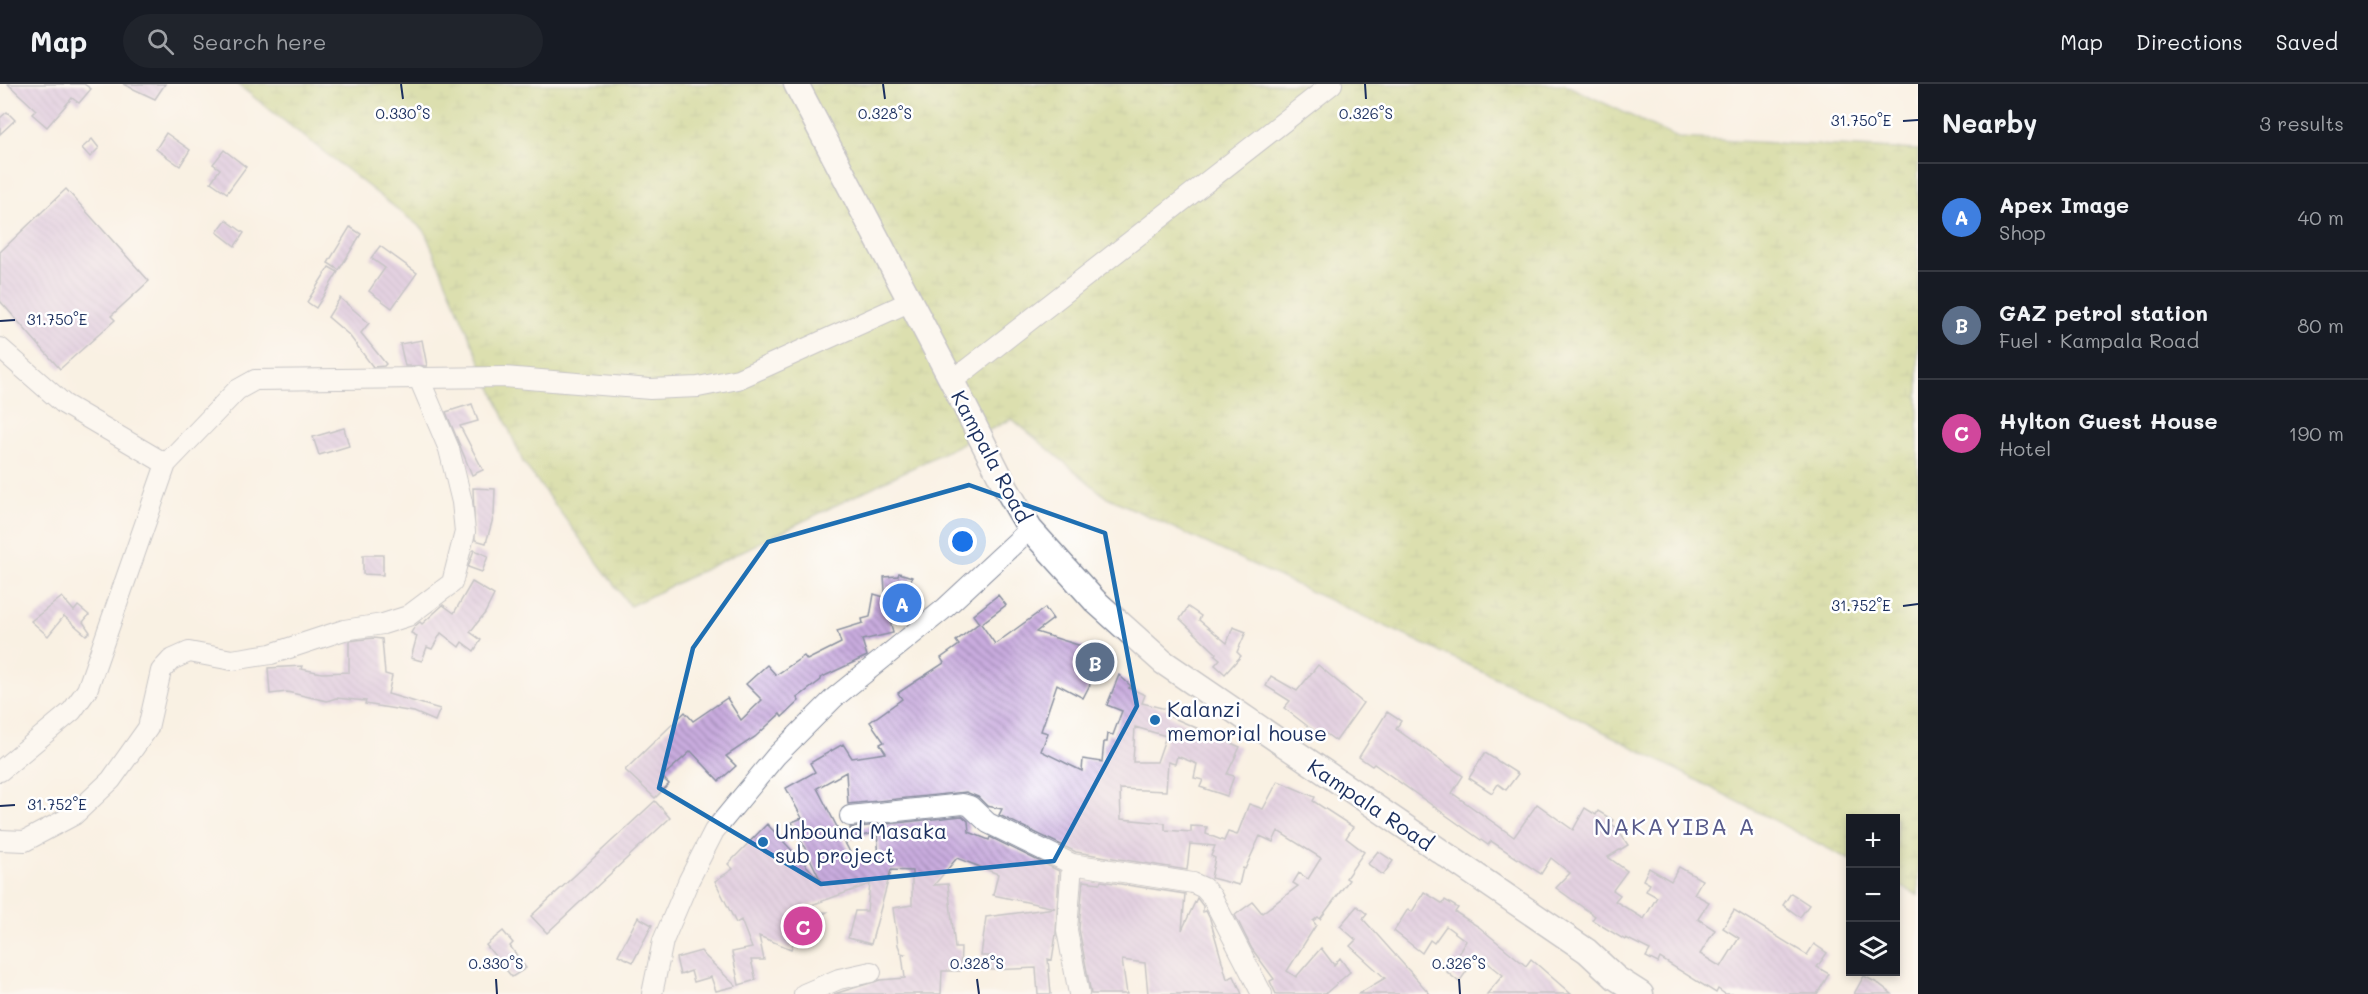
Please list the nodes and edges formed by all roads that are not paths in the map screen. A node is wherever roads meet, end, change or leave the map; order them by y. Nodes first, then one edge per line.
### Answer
1 (796, 84) edge
2 (1332, 84) edge
3 (909, 302) junction
4 (0, 348) edge
5 (418, 376) junction
6 (952, 381) junction
7 (166, 464) junction
8 (1030, 529) junction
9 (0, 771) edge
10 (850, 816) dead end
11 (0, 840) edge
12 (1072, 864) junction
13 (871, 972) dead end
14 (1622, 986) edge
15 (652, 994) edge
16 (804, 994) edge
17 (1079, 994) edge
18 (1262, 994) edge
19 (1641, 994) edge

1 - 3 main road, Kampala Road
2 - 6 street
3 - 5 street
3 - 6 main road, Kampala Road
4 - 7 street
5 - 7 street
5 - 11 street
6 - 8 main road, Kampala Road
7 - 9 street
8 - 14 main road, Kampala Road
8 - 15 street
10 - 12 street
12 - 17 street
12 - 18 street
13 - 16 street
14 - 19 main road, Kampala Road

